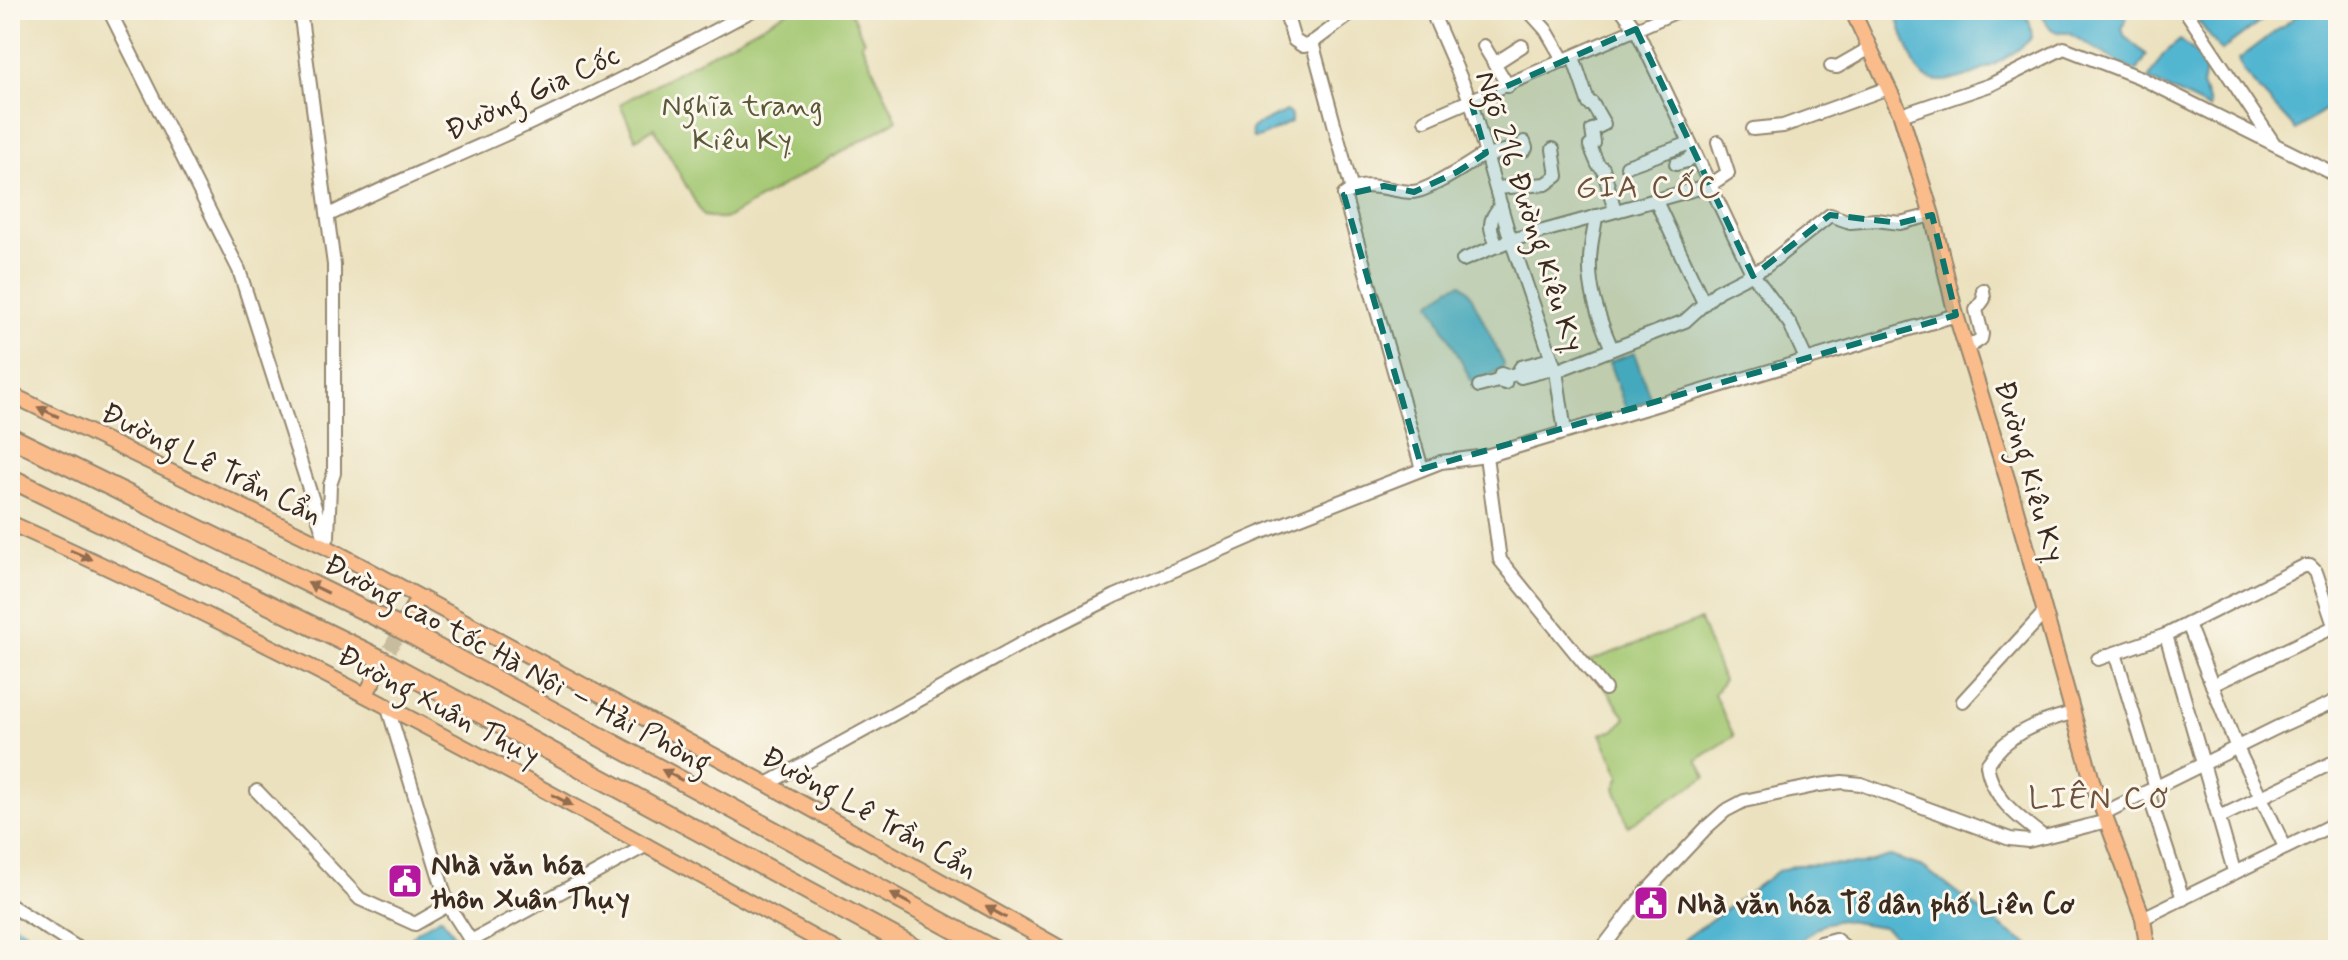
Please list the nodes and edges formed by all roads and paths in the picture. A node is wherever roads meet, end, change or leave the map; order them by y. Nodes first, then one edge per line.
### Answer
1 (109, 10) edge
2 (300, 10) edge
3 (753, 10) edge
4 (1285, 10) edge
5 (1356, 10) edge
6 (1431, 10) edge
7 (1528, 10) edge
8 (1622, 10) edge
9 (1680, 10) edge
10 (1852, 10) edge
11 (2185, 10) edge
12 (1636, 29) junction
13 (1312, 42) junction
14 (1484, 46) dead end
15 (1522, 46) dead end
16 (1870, 48) junction
17 (1569, 59) junction
18 (1494, 64) junction
19 (1831, 66) dead end
20 (1508, 86) junction
21 (1888, 88) junction
22 (1471, 102) junction
23 (1901, 115) junction
24 (1425, 120) dead end
25 (1753, 129) dead end
26 (1524, 142) dead end
27 (1718, 142) dead end
28 (2275, 144) junction
29 (1692, 148) junction
30 (1553, 149) dead end
31 (1487, 154) junction
32 (1676, 164) dead end
33 (1627, 166) dead end
34 (2338, 176) edge
35 (1710, 185) junction
36 (1496, 188) junction
37 (1352, 190) junction
38 (1655, 199) junction
39 (1501, 206) junction
40 (1615, 211) junction
41 (329, 215) junction
42 (1932, 215) junction
43 (1596, 216) junction
44 (1511, 240) junction
45 (1498, 246) junction
46 (1463, 260) dead end
47 (1752, 273) junction
48 (1983, 290) dead end
49 (1704, 303) junction
50 (1956, 315) junction
51 (1967, 348) junction
52 (1612, 349) junction
53 (1807, 361) junction
54 (1554, 366) junction
55 (1479, 386) dead end
56 (10, 394) edge
57 (1565, 432) junction
58 (10, 437) edge
59 (1486, 456) junction
60 (1422, 469) junction
61 (10, 478) edge
62 (330, 485) junction
63 (308, 486) junction
64 (10, 488) edge
65 (10, 523) edge
66 (328, 548) junction
67 (418, 598) junction
68 (2044, 613) junction
69 (404, 623) tunnel mouth
70 (2188, 624) junction
71 (2336, 632) edge
72 (2166, 635) junction
73 (2115, 653) junction
74 (2098, 659) dead end
75 (378, 672) tunnel mouth
76 (2212, 685) junction
77 (1605, 689) dead end
78 (366, 694) junction
79 (2338, 700) edge
80 (1963, 701) dead end
81 (387, 705) junction
82 (2072, 713) junction
83 (2237, 748) junction
84 (2338, 760) edge
85 (2206, 764) junction
86 (767, 784) junction
87 (2152, 790) junction
88 (257, 791) dead end
89 (2261, 797) junction
90 (2105, 817) junction
91 (2220, 817) junction
92 (2338, 822) edge
93 (2044, 837) junction
94 (647, 845) junction
95 (2285, 847) junction
96 (2234, 871) junction
97 (2183, 899) junction
98 (448, 905) junction
99 (13, 907) edge
100 (2143, 918) junction
101 (895, 938) junction
102 (466, 945) edge
103 (81, 950) edge
104 (836, 950) edge
105 (918, 950) edge
106 (993, 950) edge
107 (1064, 950) edge
108 (1601, 950) edge
109 (1810, 950) edge
110 (1849, 950) edge
111 (2144, 950) edge

1 - 63 street
2 - 41 street
3 - 41 street, Đường Gia Cốc
4 - 13 street
5 - 13 street
6 - 22 street, Ngõ 216 Đường Kiêu Kỵ
7 - 17 street
8 - 12 street
9 - 12 street
10 - 16 main road, Đường Kiêu Kỵ
11 - 28 street
12 - 17 street
12 - 29 street
13 - 37 street
14 - 18 street
15 - 18 street
16 - 19 street
16 - 21 main road, Đường Kiêu Kỵ
17 - 20 street
17 - 40 street
18 - 20 street
20 - 22 street
21 - 23 main road, Đường Kiêu Kỵ
21 - 25 street
22 - 24 street
22 - 31 street, Ngõ 216 Đường Kiêu Kỵ
23 - 28 street
23 - 42 main road, Đường Kiêu Kỵ
26 - 31 street
27 - 35 street
28 - 34 street
29 - 32 street
29 - 33 street
29 - 35 street
30 - 36 street
31 - 36 street, Ngõ 216 Đường Kiêu Kỵ
31 - 37 street
35 - 38 street
35 - 47 street
36 - 39 street, Ngõ 216 Đường Kiêu Kỵ
37 - 60 street
38 - 40 street
38 - 49 street
39 - 44 street, Ngõ 216 Đường Kiêu Kỵ
39 - 45 street
40 - 43 street
41 - 62 street
42 - 47 street
42 - 50 main road, Đường Kiêu Kỵ
43 - 44 street
43 - 52 street
44 - 45 street
44 - 54 street, Ngõ 216 Đường Kiêu Kỵ
45 - 46 street
47 - 49 street
47 - 53 street
48 - 51 street
49 - 52 street
50 - 51 main road, Đường Kiêu Kỵ
50 - 53 street
51 - 68 main road, Đường Kiêu Kỵ
52 - 54 street
53 - 57 street
54 - 55 street
54 - 57 street, Ngõ 216 Đường Kiêu Kỵ
66 -> 56 main road, Đường Lê Trần Cẩn
57 - 59 street
106 -> 58 highway, Đường cao tốc Hà Nội – Hải Phòng
59 - 60 street
59 - 77 street
60 - 86 street
61 - 101 highway, Đường cao tốc Hà Nội – Hải Phòng
62 - 63 street
62 - 66 street
63 - 66 street
64 - 101 highway
65 -> 78 main road, Đường Xuân Thụy
66 - 67 main road, Đường Lê Trần Cẩn
67 - 69 main road
67 - 86 main road, Đường Lê Trần Cẩn
68 - 80 street
68 - 82 main road, Đường Kiêu Kỵ
70 - 71 street
70 - 72 street
70 - 76 street
71 - 76 street
72 - 73 street
72 - 85 street
73 - 74 street
73 - 87 street
75 - 78 main road
76 - 83 street
78 - 81 main road, Đường Xuân Thụy
79 - 83 street
81 -> 94 main road, Đường Xuân Thụy
81 - 98 street
82 - 90 main road, Đường Kiêu Kỵ
82 - 93 street
83 - 85 street
83 - 89 street
84 - 89 street
85 - 87 street
85 - 91 street
107 -> 86 main road, Đường Lê Trần Cẩn
87 - 90 street
87 - 97 street
88 - 98 street
89 - 91 street
89 - 95 street
90 - 93 street
90 - 100 main road, Đường Kiêu Kỵ
91 - 96 street
92 - 95 street
93 - 108 street
94 - 102 street
94 - 104 main road, Đường Xuân Thụy
95 - 96 street
96 - 97 street
97 - 100 street
98 - 102 street
99 - 103 street
100 - 111 main road, Đường Kiêu Kỵ
101 - 105 highway, Đường cao tốc Hà Nội – Hải Phòng
109 - 110 street

